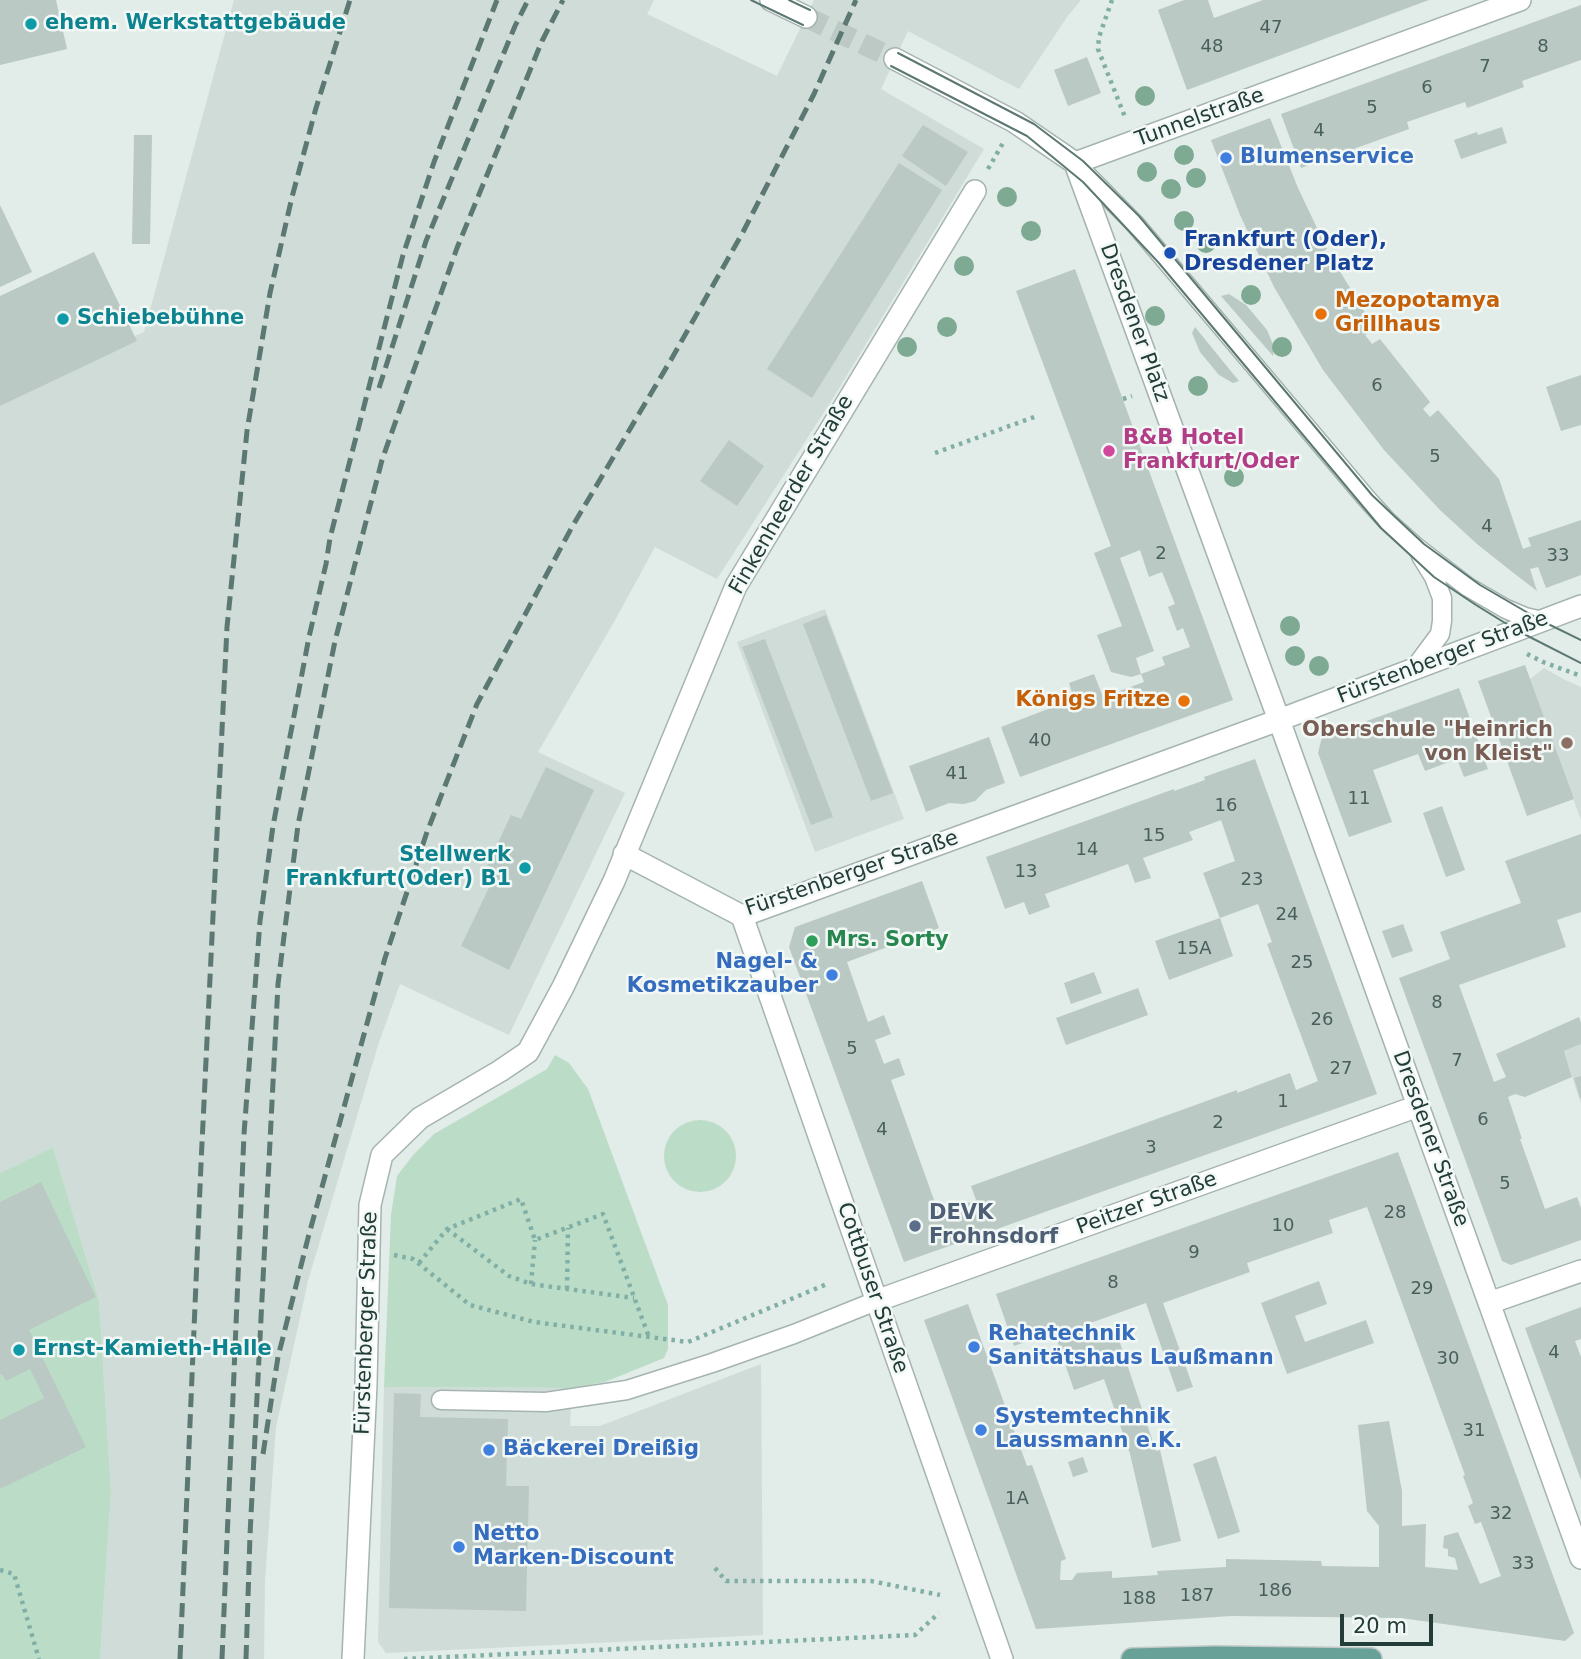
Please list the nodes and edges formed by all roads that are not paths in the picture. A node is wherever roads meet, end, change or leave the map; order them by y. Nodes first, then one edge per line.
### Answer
1 (771, 0) edge
2 (1520, 0) edge
3 (806, 17) tunnel mouth
4 (895, 59) tunnel mouth
5 (1075, 163) junction
6 (975, 191) dead end
7 (1416, 547) junction
8 (1581, 606) edge
9 (1542, 621) junction
10 (1414, 669) junction
11 (1279, 720) junction
12 (624, 854) junction
13 (742, 916) junction
14 (1418, 1106) junction
15 (1581, 1270) edge
16 (876, 1301) junction
17 (1489, 1303) junction
18 (441, 1400) dead end
19 (1581, 1558) edge
20 (353, 1659) edge
21 (1002, 1659) edge
22 (1132, 1659) edge
23 (1371, 1659) edge

1 - 3 street
2 - 5 street, Tunnelstraße
4 - 5 street
5 - 7 lane
5 - 11 street, Dresdener Platz
6 - 12 street, Finkenheerder Straße
7 - 9 lane
7 - 10 lane
8 - 9 street, Fürstenberger Straße
9 - 10 street, Fürstenberger Straße
10 - 11 street, Fürstenberger Straße
11 - 13 street, Fürstenberger Straße
11 - 14 street, Dresdener Straße
12 - 13 street, Fürstenberger Straße
12 - 20 street, Fürstenberger Straße
13 - 16 street, Cottbuser Straße
14 - 16 street, Peitzer Straße
14 - 17 street, Dresdener Straße
15 - 17 street
16 - 18 lane
16 - 21 street, Cottbuser Straße
17 - 19 street, Dresdener Straße
22 - 23 main road

